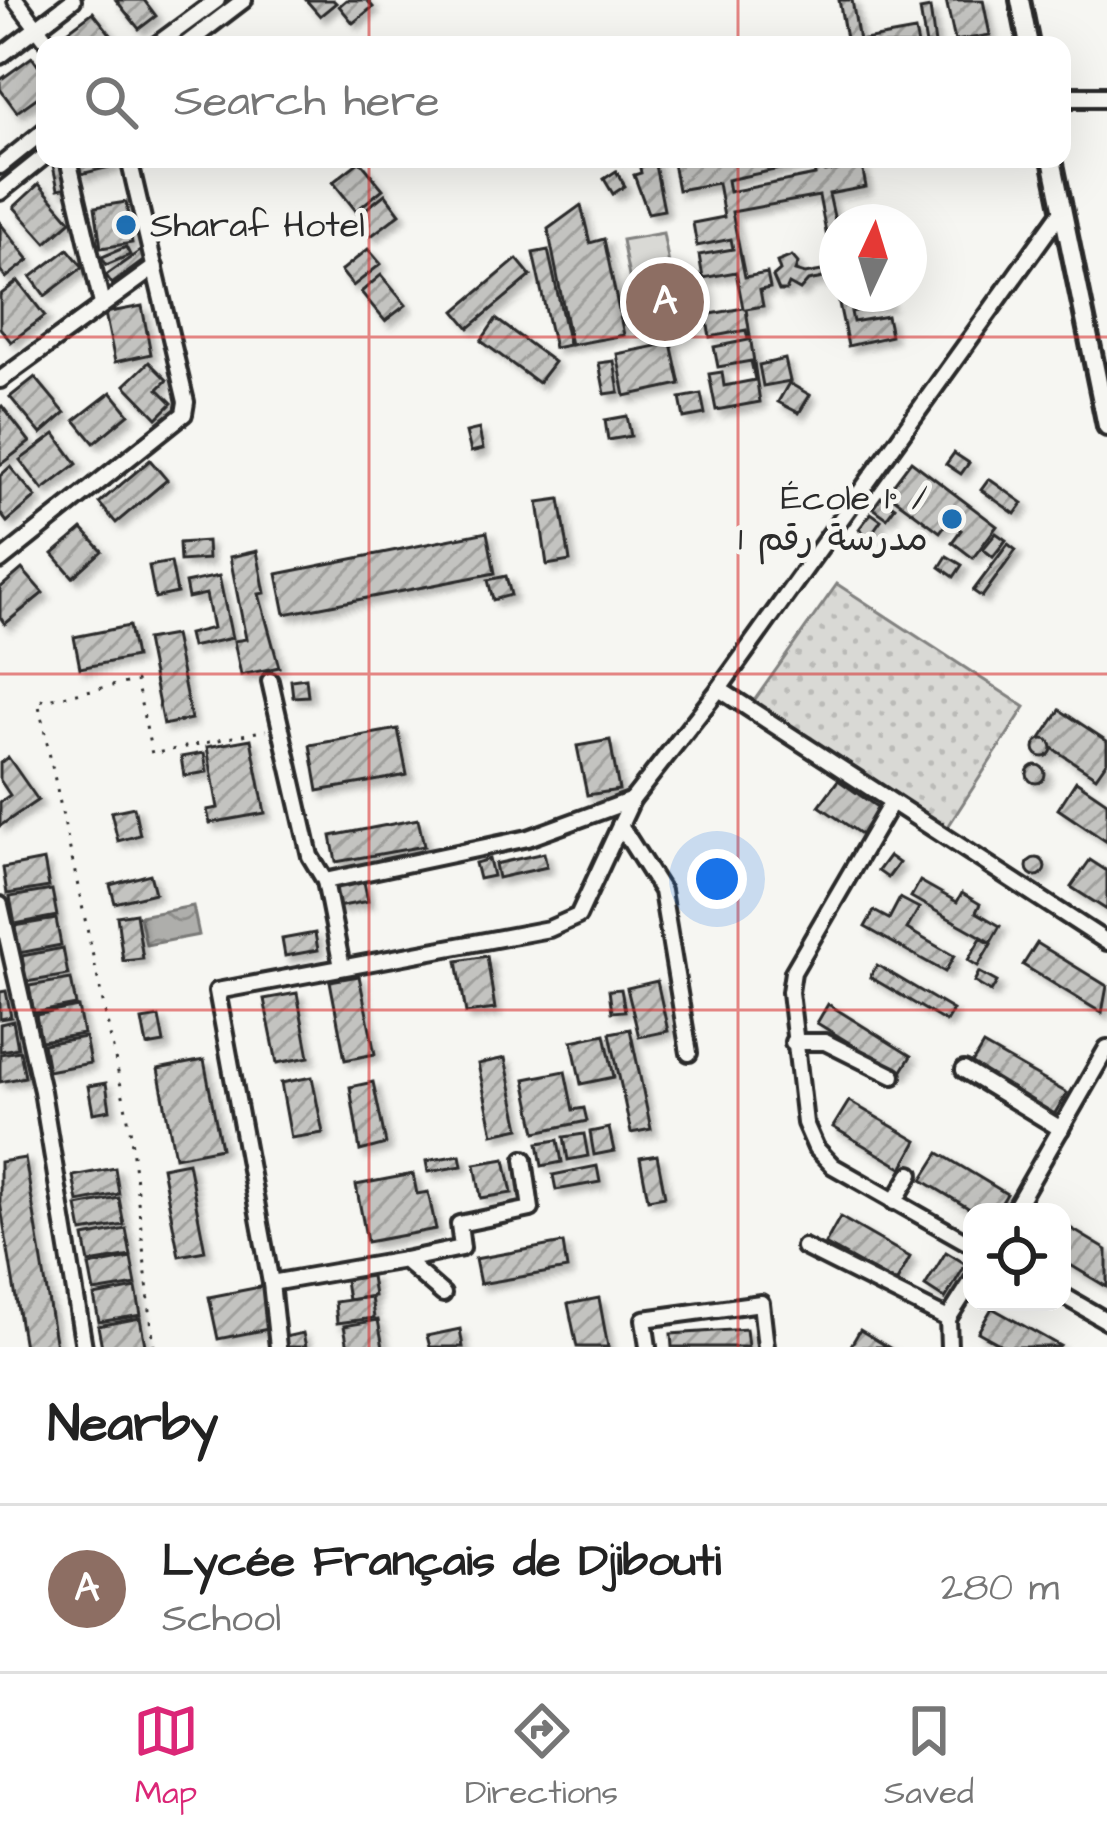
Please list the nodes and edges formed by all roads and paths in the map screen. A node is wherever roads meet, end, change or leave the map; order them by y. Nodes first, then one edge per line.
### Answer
1 (16, 0) edge
2 (73, 0) edge
3 (217, 0) edge
4 (244, 0) edge
5 (1019, 0) edge
6 (37, 28) junction
7 (43, 36) edge
8 (168, 36) edge
9 (197, 36) edge
10 (1027, 36) edge
11 (0, 56) edge
12 (1071, 97) edge
13 (1107, 97) edge
14 (36, 137) edge
15 (36, 163) edge
16 (0, 166) edge
17 (70, 168) edge
18 (132, 168) edge
19 (1054, 168) edge
20 (0, 192) edge
21 (1061, 212) junction
22 (154, 267) junction
23 (102, 304) junction
24 (0, 380) edge
25 (1107, 426) edge
26 (0, 561) edge
27 (270, 681) dead end
28 (719, 689) junction
29 (279, 727) junction
30 (632, 800) junction
31 (890, 805) junction
32 (620, 825) junction
33 (325, 880) junction
34 (0, 904) edge
35 (1107, 942) edge
36 (342, 967) junction
37 (793, 1042) junction
38 (1107, 1048) edge
39 (689, 1054) dead end
40 (964, 1070) dead end
41 (893, 1076) dead end
42 (1060, 1129) junction
43 (524, 1159) dead end
44 (911, 1174) dead end
45 (894, 1202) junction
46 (1017, 1203) edge
47 (963, 1241) edge
48 (804, 1247) dead end
49 (404, 1260) junction
50 (271, 1282) junction
51 (443, 1294) dead end
52 (963, 1295) edge
53 (1071, 1300) edge
54 (1106, 1318) edge
55 (948, 1319) junction
56 (84, 1347) edge
57 (154, 1347) edge
58 (278, 1347) edge
59 (647, 1347) edge
60 (766, 1347) edge
61 (949, 1347) edge

1 - 6 street
2 - 6 street
3 - 8 street
4 - 9 street
5 - 10 main road
6 - 7 street
6 - 11 street
12 - 13 main road
14 - 16 street
15 - 20 street
17 - 23 street
18 - 22 street
19 - 21 main road
21 - 25 main road
21 - 28 street
22 - 23 street
22 - 26 street
23 - 24 street
27 - 29 street
28 - 30 street
28 - 31 street
29 - 33 street
29 - 57 path
30 - 32 street
30 - 33 street
31 - 35 street
31 - 37 street
32 - 36 street
32 - 39 street
33 - 36 street
34 - 56 street
36 - 50 street
37 - 41 street
37 - 45 street
38 - 42 street
40 - 42 street
42 - 46 street
43 - 49 street
44 - 45 street
45 - 47 street
48 - 55 street
49 - 50 street
49 - 51 street
50 - 58 street
52 - 55 street
53 - 54 street
55 - 61 street
59 - 60 street

